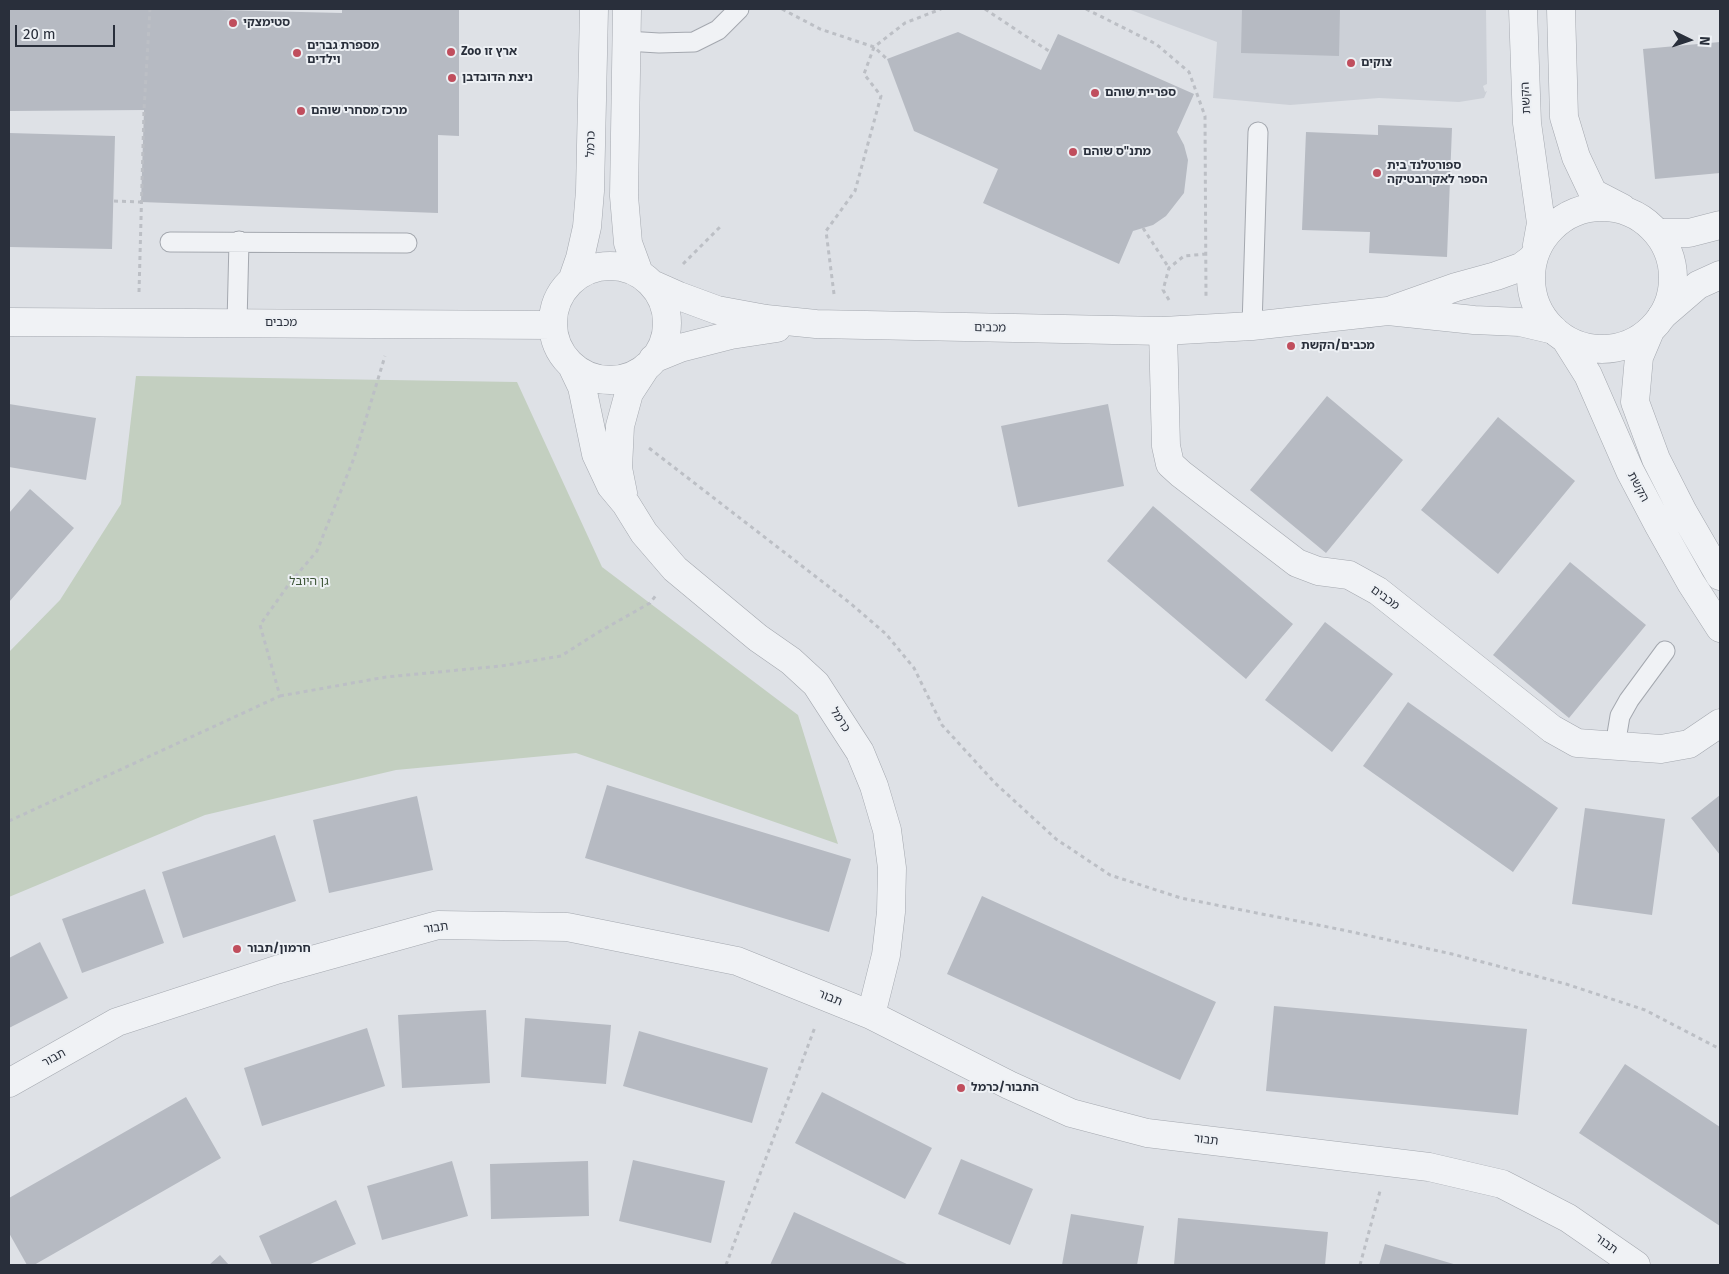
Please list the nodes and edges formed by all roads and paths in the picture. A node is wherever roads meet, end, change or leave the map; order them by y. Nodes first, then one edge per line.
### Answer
1 (150, 9) edge
2 (594, 9) edge
3 (627, 9) edge
4 (739, 9) edge
5 (782, 9) edge
6 (941, 9) edge
7 (985, 9) edge
8 (1086, 9) edge
9 (1523, 9) edge
10 (1561, 9) edge
11 (626, 41) junction
12 (874, 47) junction
13 (1050, 51) dead end
14 (886, 59) dead end
15 (1258, 132) dead end
16 (114, 202) dead end
17 (141, 202) junction
18 (1626, 210) junction
19 (1720, 225) edge
20 (721, 226) dead end
21 (1143, 228) dead end
22 (1658, 233) junction
23 (170, 242) dead end
24 (239, 242) junction
25 (407, 243) dead end
26 (1535, 252) junction
27 (1206, 254) junction
28 (681, 265) dead end
29 (1170, 268) junction
30 (1720, 275) edge
31 (573, 278) junction
32 (645, 278) junction
33 (1164, 290) dead end
34 (1388, 311) junction
35 (9, 322) edge
36 (138, 322) junction
37 (237, 323) junction
38 (395, 324) junction
39 (1656, 324) junction
40 (553, 325) junction
41 (825, 325) junction
42 (1252, 326) junction
43 (1206, 328) junction
44 (1163, 331) junction
45 (1560, 335) junction
46 (650, 363) junction
47 (572, 366) junction
48 (620, 426) junction
49 (626, 504) junction
50 (675, 569) junction
51 (1720, 576) edge
52 (1720, 628) edge
53 (1665, 651) dead end
54 (280, 696) junction
55 (1720, 723) edge
56 (1615, 746) junction
57 (9, 821) edge
58 (826, 997) junction
59 (871, 1015) junction
60 (1720, 1049) edge
61 (9, 1083) edge
62 (1388, 1162) junction
63 (726, 1265) edge
64 (1360, 1265) edge
65 (1636, 1265) edge

1 - 17 path
2 - 31 street, כרמל
3 - 11 street
4 - 11 lane
5 - 12 path
6 - 12 path
7 - 13 path
8 - 27 path
9 - 26 street, הקשת
10 - 18 street
11 - 32 street
12 - 14 path
12 - 41 path
15 - 42 lane
16 - 17 path
17 - 36 path
18 - 22 street
18 - 26 street
19 - 22 street
20 - 28 path
21 - 29 path
22 - 39 street
23 - 24 lane
24 - 25 lane
24 - 37 lane
26 - 34 street, מכבים
26 - 45 street
27 - 29 path
27 - 43 path
29 - 33 path
30 - 39 street
31 - 32 street
31 - 40 street
32 - 41 street, מכבים
32 - 46 street
34 - 42 street, מכבים
34 - 45 street, מכבים
35 - 36 street, מכבים
36 - 37 street, מכבים
37 - 38 street, מכבים
38 - 40 street, מכבים
38 - 54 path
39 - 45 street
39 - 51 street
40 - 47 street
41 - 44 street, מכבים
41 - 46 street, מכבים
42 - 43 street, מכבים
43 - 44 street, מכבים
44 - 56 street, מכבים
45 - 52 street, הקשת
46 - 47 street
46 - 48 street, כרמל
47 - 49 street, כרמל
48 - 49 street, כרמל
48 - 60 path
49 - 50 street, כרמל
50 - 54 path
50 - 59 street, כרמל
53 - 56 lane
54 - 57 path
55 - 56 street, מכבים
58 - 59 street, תבור
58 - 61 street, תבור
58 - 63 path
59 - 62 street, תבור
62 - 64 path
62 - 65 street, תבור

